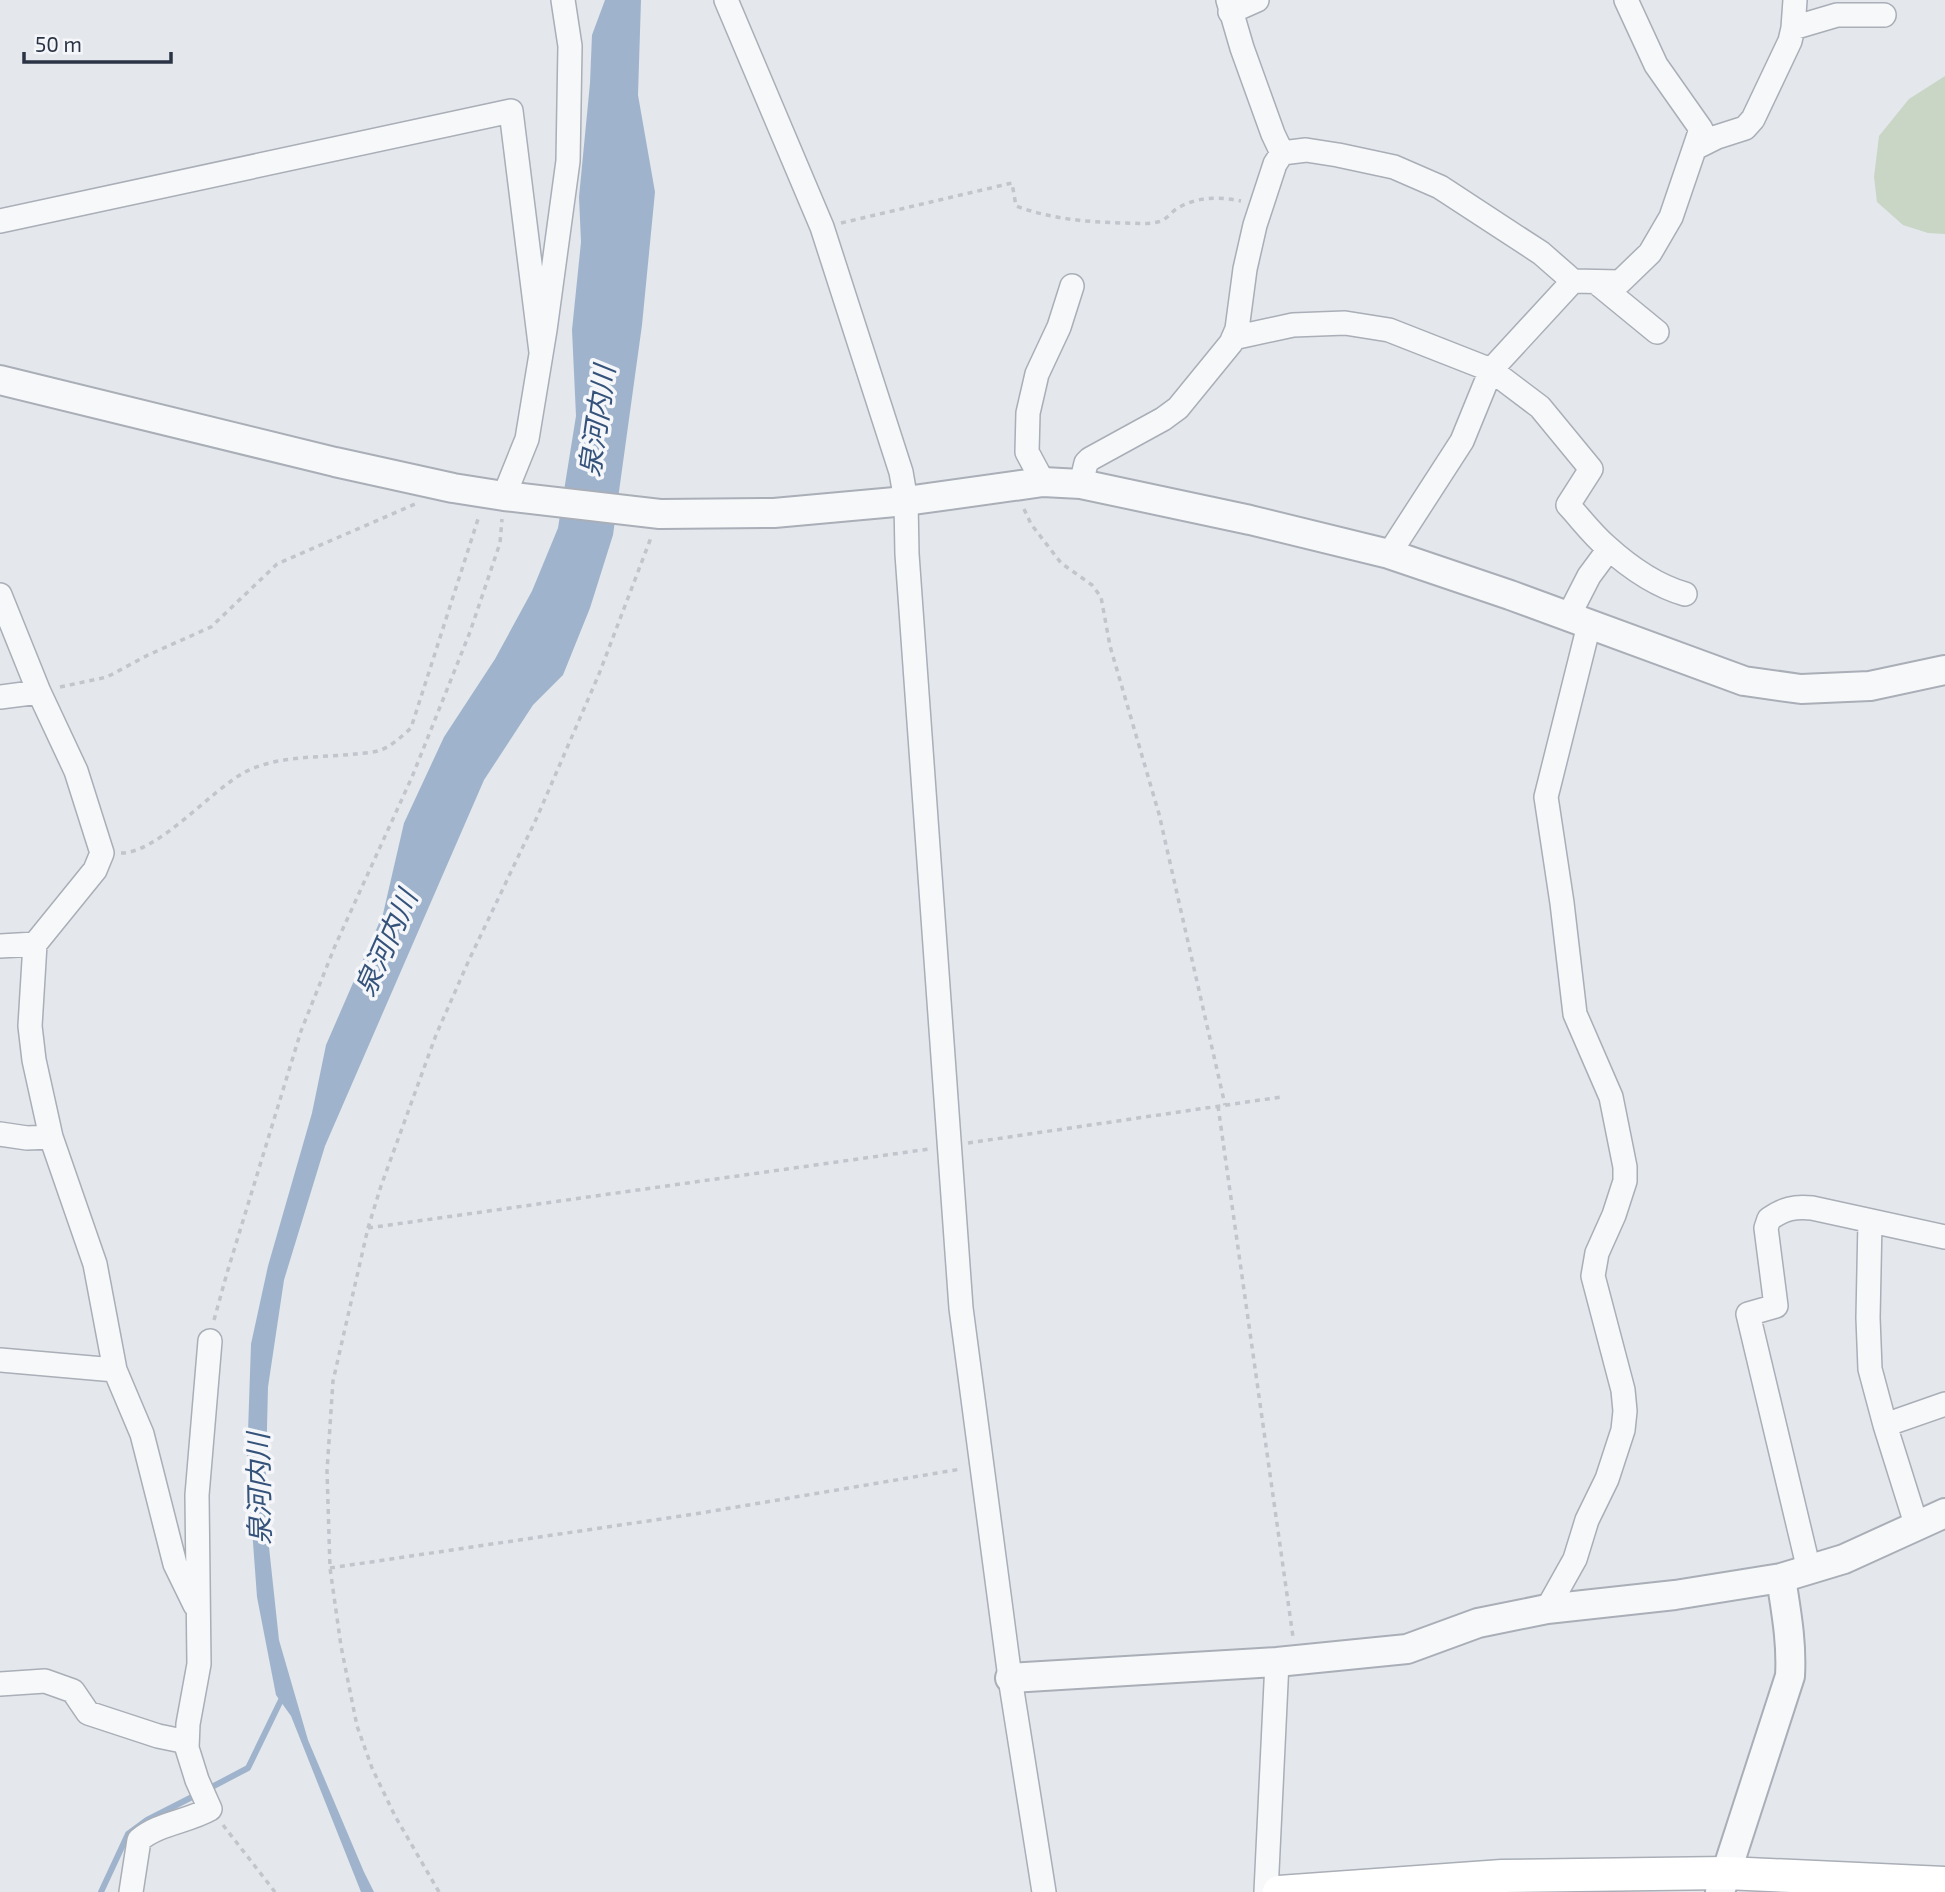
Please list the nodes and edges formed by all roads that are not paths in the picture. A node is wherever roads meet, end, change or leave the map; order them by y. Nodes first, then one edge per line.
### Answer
1 (563, 0) edge
2 (726, 0) edge
3 (1257, 0) edge
4 (1626, 0) edge
5 (1795, 0) edge
6 (1229, 6) edge
7 (1884, 15) dead end
8 (1793, 28) junction
9 (1695, 148) junction
10 (1282, 153) junction
11 (0, 221) edge
12 (1585, 282) junction
13 (1072, 286) dead end
14 (1657, 332) dead end
15 (1233, 338) junction
16 (541, 352) junction
17 (1491, 370) junction
18 (0, 380) edge
19 (1043, 482) junction
20 (1082, 484) junction
21 (495, 495) junction
22 (906, 501) junction
23 (1609, 549) junction
24 (1389, 554) junction
25 (1685, 594) dead end
26 (0, 595) edge
27 (1578, 621) junction
28 (1945, 670) edge
29 (39, 692) junction
30 (0, 697) edge
31 (35, 944) junction
32 (0, 946) edge
33 (0, 1134) edge
34 (51, 1137) junction
35 (1870, 1221) junction
36 (1945, 1237) edge
37 (210, 1341) road end
38 (0, 1360) edge
39 (115, 1370) junction
40 (1945, 1404) edge
41 (1885, 1425) junction
42 (1945, 1513) edge
43 (1917, 1527) junction
44 (1809, 1570) junction
45 (1781, 1578) junction
46 (1548, 1609) junction
47 (198, 1611) junction
48 (1286, 1661) junction
49 (1010, 1678) junction
50 (0, 1684) edge
51 (187, 1741) junction
52 (1723, 1883) edge
53 (1945, 1883) edge
54 (131, 1892) edge
55 (1044, 1892) edge
56 (1266, 1892) edge
57 (1279, 1892) edge

1 - 16 street
2 - 22 street
3 - 6 street
4 - 9 street
5 - 8 street
6 - 10 street
7 - 8 street
8 - 9 street
9 - 12 street
10 - 12 street
10 - 15 street
11 - 16 street
12 - 14 street
12 - 17 street
13 - 19 street
15 - 17 street
15 - 20 street
16 - 21 street
17 - 23 street
17 - 24 street
18 - 21 street
19 - 20 street
19 - 22 street
20 - 24 street
21 - 22 street
22 - 49 street
23 - 25 street
23 - 27 street
24 - 27 street
26 - 29 street
27 - 28 street
27 - 46 street
29 - 30 street
29 - 31 street
31 - 32 street
31 - 34 street
33 - 34 street
34 - 39 street
35 - 36 street
35 - 41 street
35 - 44 street
37 - 47 street
38 - 39 street
39 - 47 street
40 - 41 street
41 - 43 street
42 - 43 street
43 - 44 street
44 - 45 street
45 - 46 street
45 - 52 street
46 - 48 street
47 - 51 street
48 - 49 street
48 - 56 street
49 - 55 street
50 - 51 street
51 - 54 street
52 - 53 main road
52 - 57 main road

